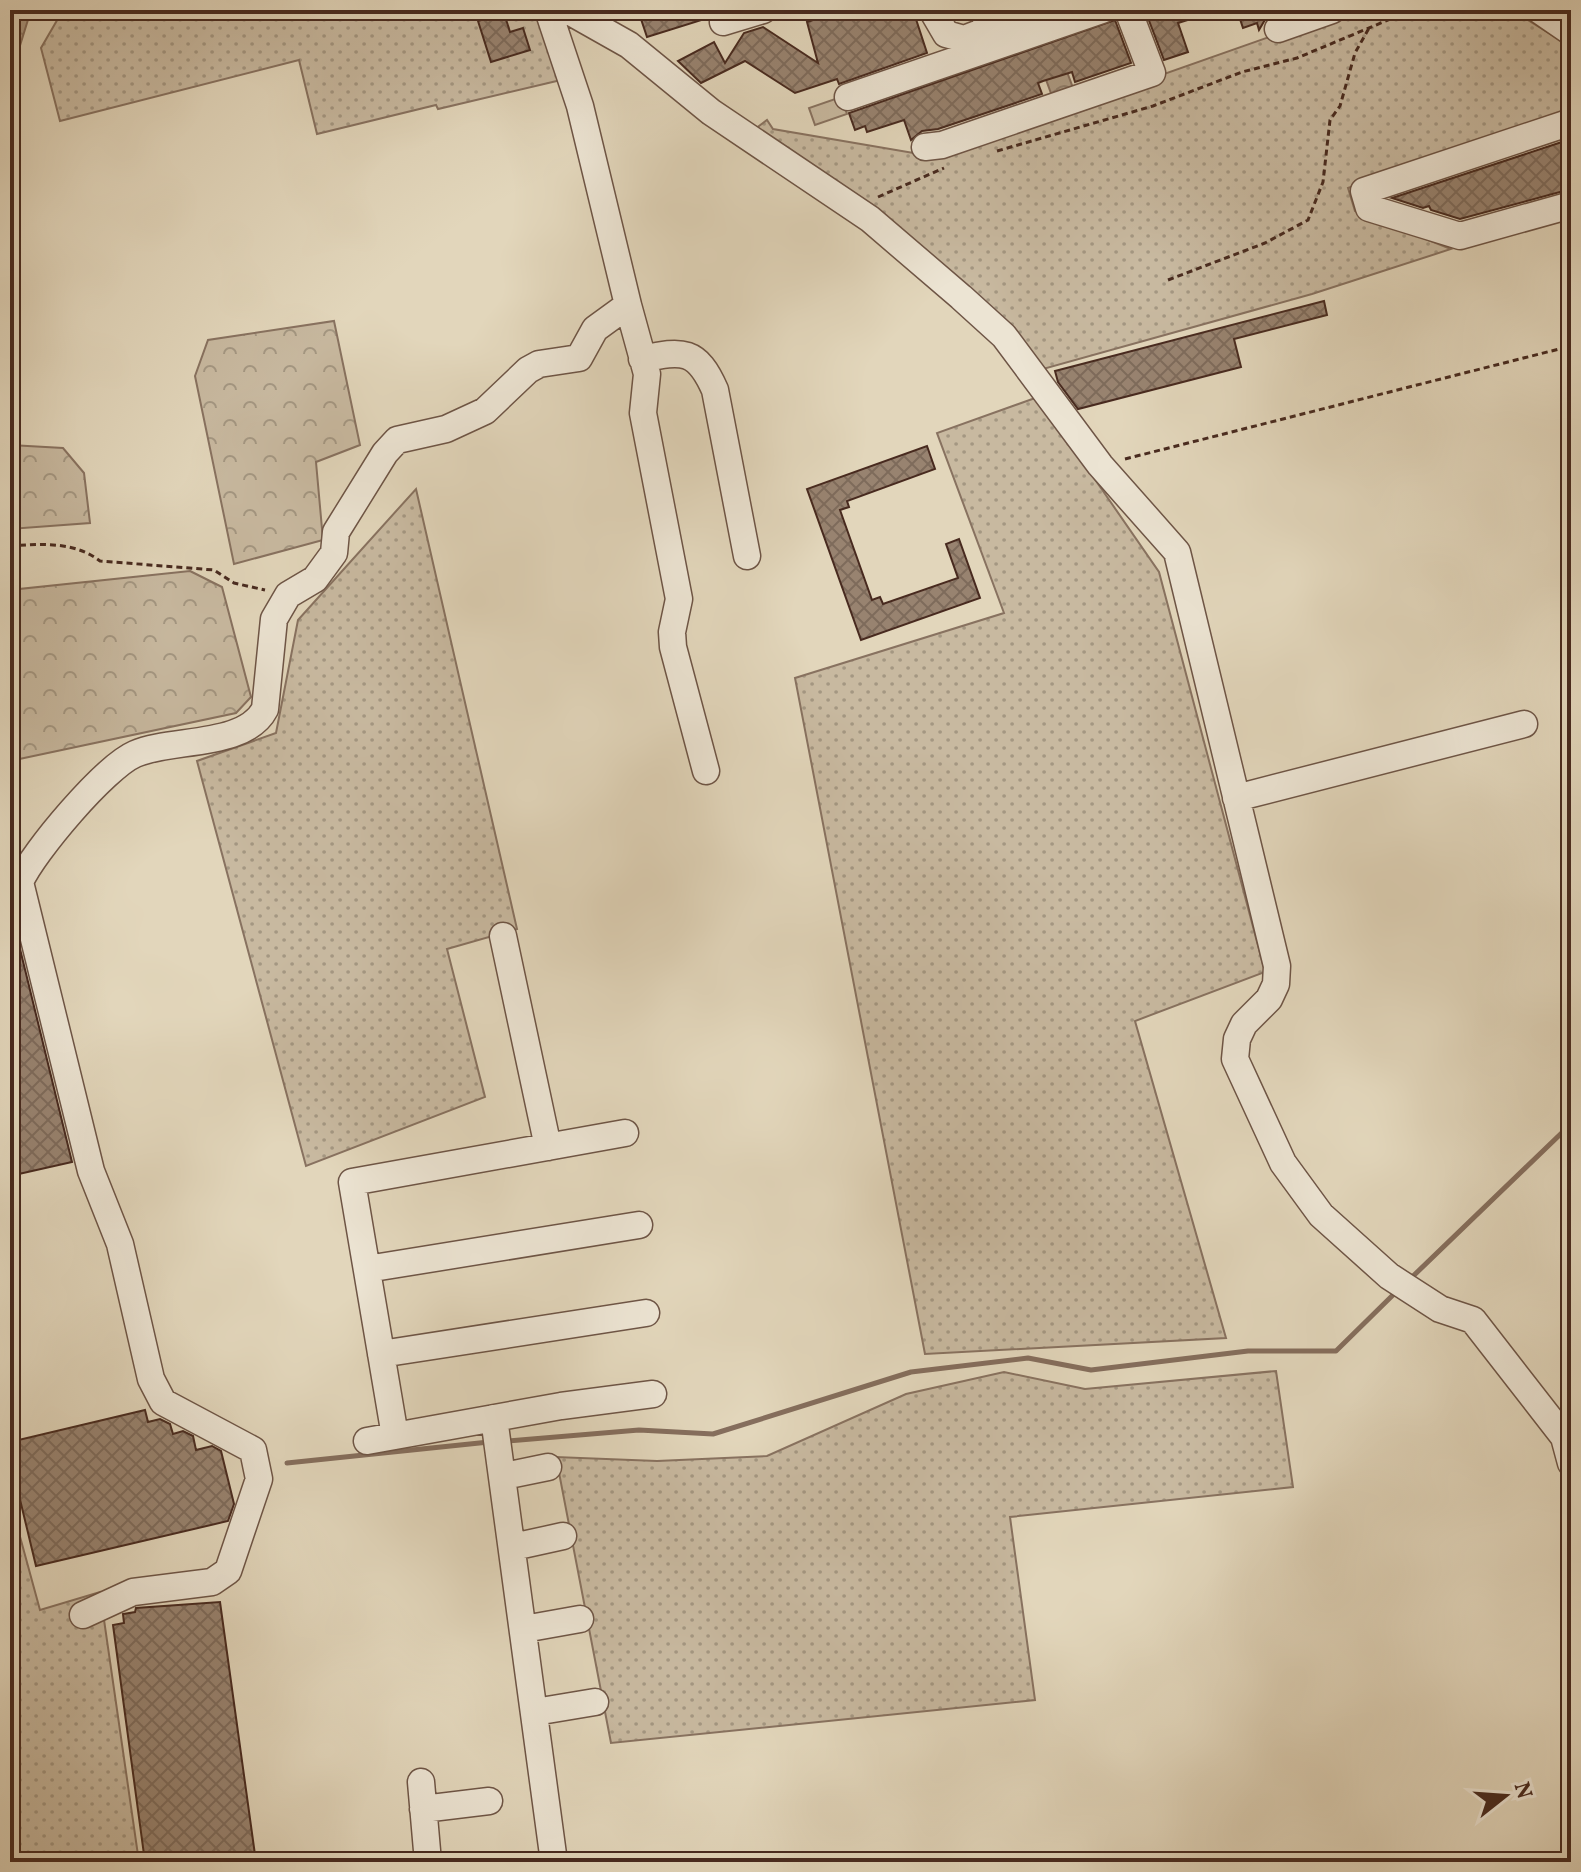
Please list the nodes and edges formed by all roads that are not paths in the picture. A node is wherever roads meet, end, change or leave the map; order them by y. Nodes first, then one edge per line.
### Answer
1 (548, 10) edge
2 (567, 10) edge
3 (763, 10) edge
4 (932, 10) edge
5 (1041, 10) edge
6 (1102, 10) edge
7 (1128, 10) edge
8 (1332, 10) edge
9 (1539, 10) edge
10 (990, 19) edge
11 (723, 22) dead end
12 (1278, 29) dead end
13 (1571, 32) edge
14 (848, 97) dead end
15 (1571, 122) edge
16 (925, 147) dead end
17 (1571, 205) edge
18 (628, 305) junction
19 (642, 359) junction
20 (747, 556) dead end
21 (1524, 724) dead end
22 (706, 771) dead end
23 (1236, 798) junction
24 (15, 883) edge
25 (503, 936) dead end
26 (625, 1133) dead end
27 (548, 1147) junction
28 (639, 1225) dead end
29 (367, 1269) junction
30 (646, 1313) dead end
31 (381, 1354) junction
32 (653, 1394) dead end
33 (494, 1418) junction
34 (395, 1436) junction
35 (367, 1441) dead end
36 (1571, 1463) edge
37 (548, 1467) dead end
38 (504, 1476) junction
39 (563, 1536) dead end
40 (513, 1547) junction
41 (83, 1615) dead end
42 (580, 1619) dead end
43 (524, 1629) junction
44 (595, 1702) dead end
45 (535, 1712) junction
46 (421, 1782) dead end
47 (489, 1801) dead end
48 (423, 1809) junction
49 (428, 1862) edge
50 (554, 1862) edge

1 - 18 street
2 - 23 street
3 - 11 street
4 - 10 street
5 - 10 street
6 - 14 street
7 - 16 street
8 - 12 street
9 - 13 street
15 - 17 street
18 - 19 street
18 - 24 street
19 - 20 street
19 - 22 street
21 - 23 street
23 - 36 street
24 - 41 street
25 - 27 street
26 - 27 street
27 - 29 street
28 - 29 street
29 - 31 street
30 - 31 street
31 - 34 street
32 - 33 street
33 - 34 street
33 - 38 street
34 - 35 street
37 - 38 street
38 - 40 street
39 - 40 street
40 - 43 street
42 - 43 street
43 - 45 street
44 - 45 street
45 - 50 street
46 - 48 street
47 - 48 street
48 - 49 street

